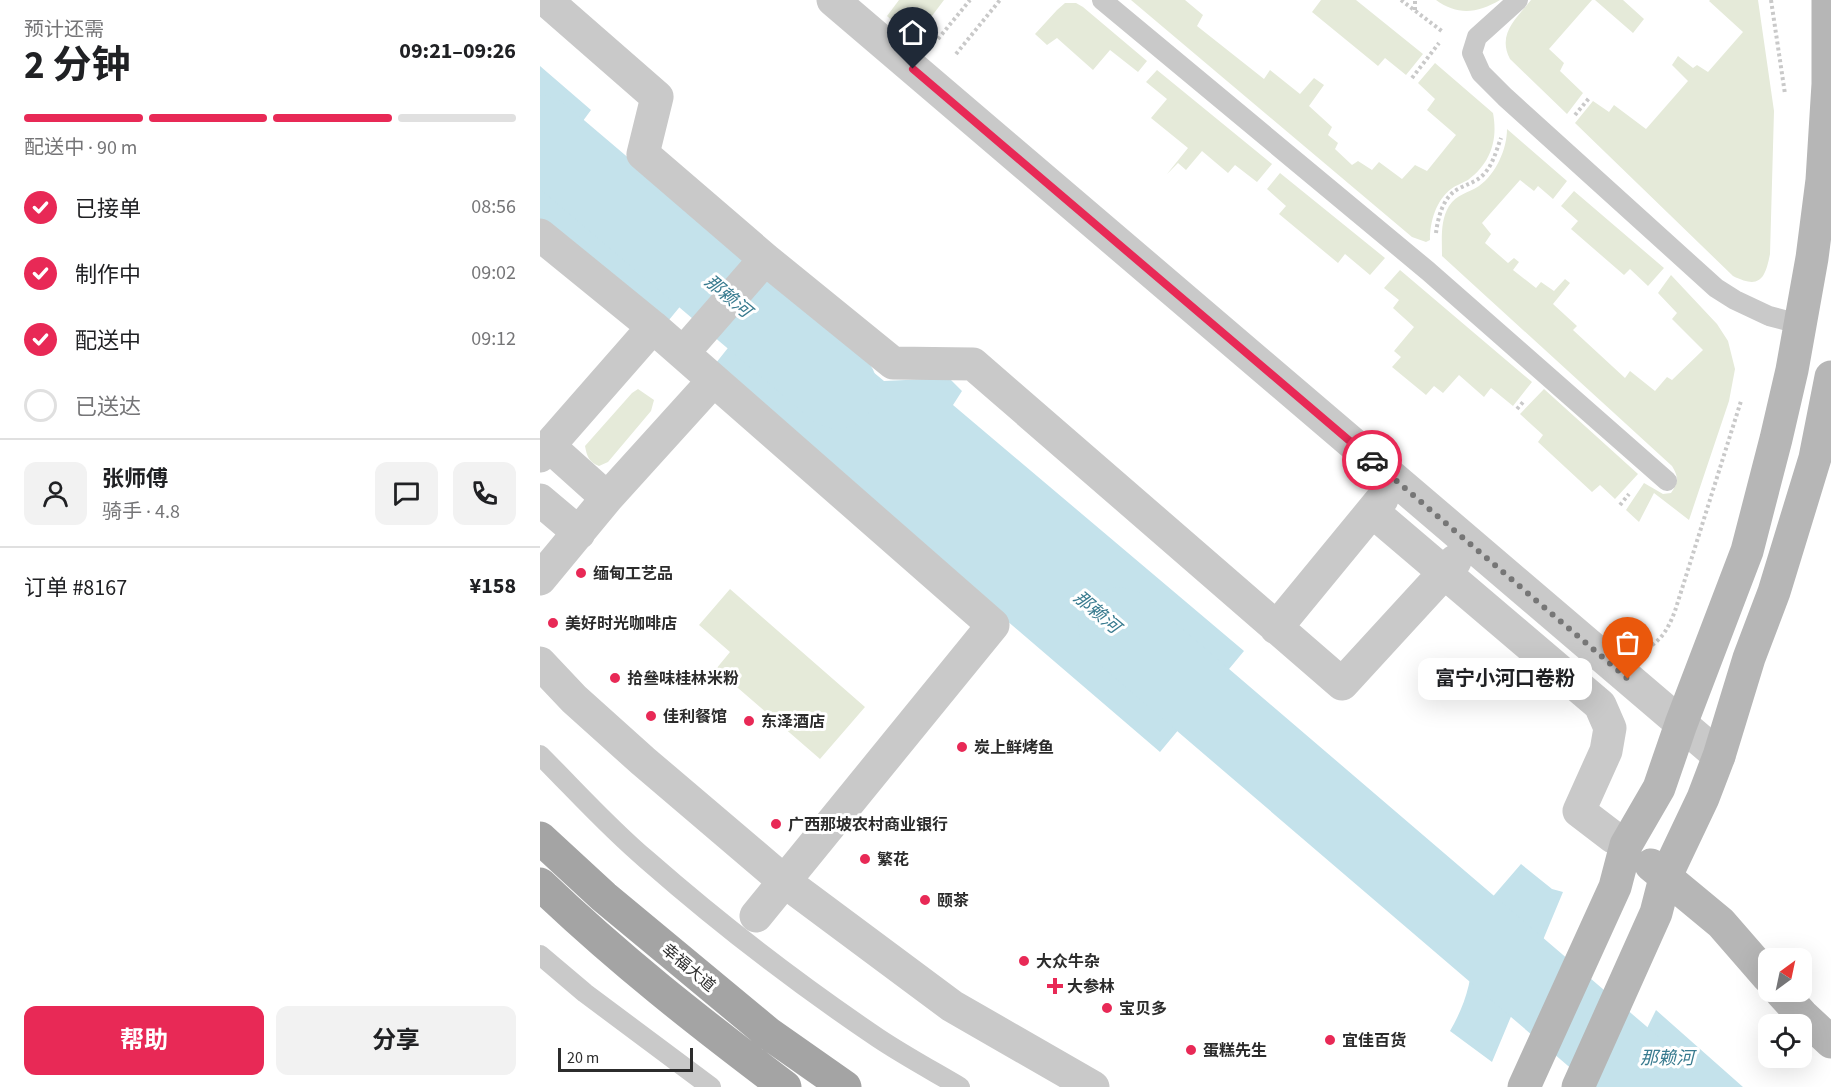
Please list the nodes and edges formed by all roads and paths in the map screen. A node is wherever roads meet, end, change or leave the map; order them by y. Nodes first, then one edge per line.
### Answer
1 (546, 0) edge
2 (832, 0) edge
3 (970, 0) edge
4 (1000, 0) edge
5 (1102, 0) edge
6 (1401, 0) edge
7 (1415, 0) edge
8 (1518, 0) edge
9 (1828, 0) edge
10 (1415, 10) junction
11 (922, 77) junction
12 (1412, 78) dead end
13 (1505, 97) junction
14 (540, 235) edge
15 (760, 265) junction
16 (1428, 271) junction
17 (1799, 324) junction
18 (653, 327) junction
19 (685, 352) junction
20 (1831, 377) edge
21 (713, 381) junction
22 (545, 451) edge
23 (1667, 481) dead end
24 (607, 498) junction
25 (540, 500) edge
26 (579, 533) junction
27 (1450, 567) junction
28 (540, 579) edge
29 (1276, 628) junction
30 (540, 663) edge
31 (1681, 724) junction
32 (540, 755) edge
33 (1719, 756) junction
34 (540, 838) edge
35 (1620, 841) junction
36 (1665, 878) junction
37 (784, 881) junction
38 (540, 884) edge
39 (756, 916) dead end
40 (540, 955) edge
41 (1758, 966) edge
42 (1790, 1002) edge
43 (1831, 1042) edge
44 (711, 1087) edge
45 (785, 1087) edge
46 (845, 1087) edge
47 (960, 1087) edge
48 (1093, 1087) edge
49 (1524, 1087) edge
50 (1578, 1087) edge

1 - 15 street
2 - 11 street
3 - 11 path
4 - 11 path
5 - 16 lane
6 - 10 path
7 - 10 path
8 - 13 lane
9 - 17 street
10 - 12 path
11 - 31 street
13 - 16 path
13 - 17 lane
14 - 18 street
15 - 19 street
15 - 29 street
16 - 23 lane
17 - 31 street
18 - 19 street
18 - 22 street
19 - 21 street
20 - 33 street
21 - 24 street
21 - 37 street
22 - 24 street
24 - 26 street
25 - 26 street
26 - 28 street
27 - 29 street
27 - 29 street
27 - 35 street
30 - 37 street
31 - 33 street
31 - 35 street
32 - 47 lane
33 - 36 street
34 - 46 main road, 幸福大道
35 - 36 street
35 - 49 street
36 - 41 street
36 - 50 street
37 - 39 street
37 - 48 street
38 - 45 main road
40 - 44 lane
42 - 43 street

